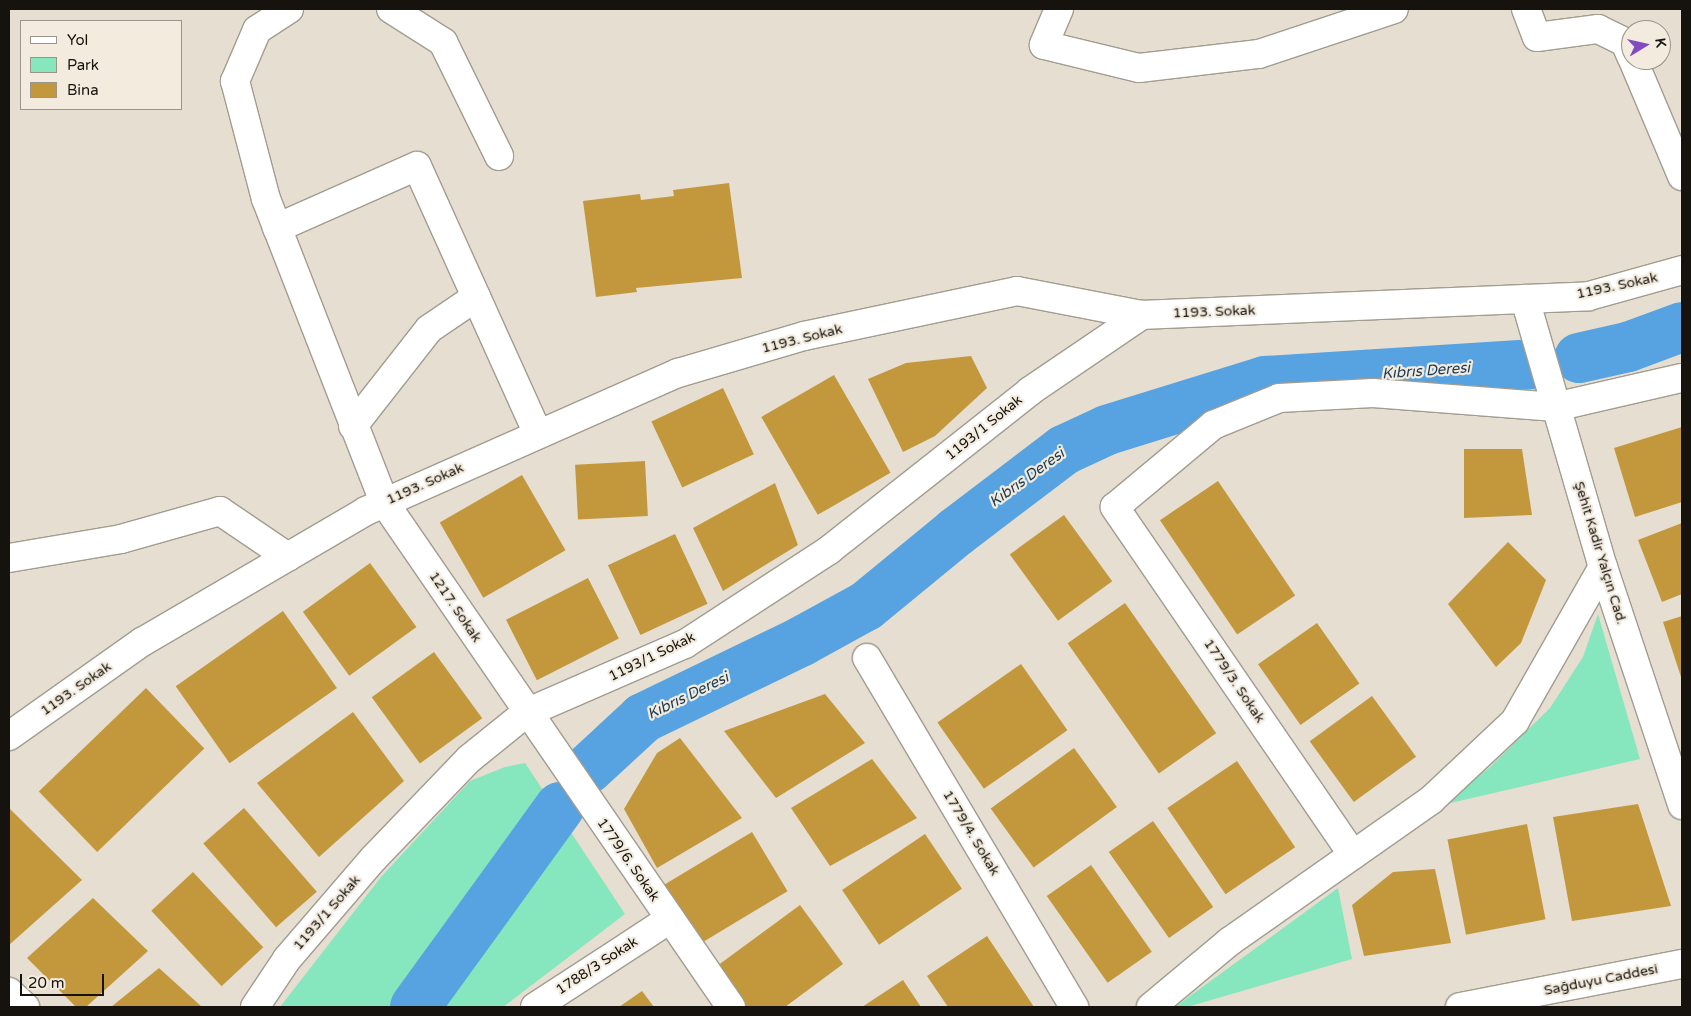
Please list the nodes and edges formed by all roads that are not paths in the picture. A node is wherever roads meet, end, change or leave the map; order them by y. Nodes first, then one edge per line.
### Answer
1 (289, 9) edge
2 (391, 9) edge
3 (1059, 9) edge
4 (1394, 9) edge
5 (1526, 9) edge
6 (1621, 40) edge
7 (1637, 70) edge
8 (499, 156) dead end
9 (1682, 176) edge
10 (277, 228) junction
11 (1682, 270) edge
12 (476, 297) junction
13 (1525, 299) junction
14 (1142, 315) junction
15 (1682, 378) edge
16 (1555, 407) junction
17 (353, 426) junction
18 (538, 434) junction
19 (384, 502) junction
20 (288, 557) junction
21 (9, 558) edge
22 (1603, 567) junction
23 (867, 658) dead end
24 (526, 712) junction
25 (9, 736) edge
26 (1682, 805) edge
27 (1354, 855) junction
28 (661, 925) dead end
29 (1682, 964) edge
30 (9, 992) edge
31 (25, 1007) edge
32 (255, 1007) edge
33 (534, 1007) edge
34 (731, 1007) edge
35 (1074, 1007) edge
36 (1151, 1007) edge
37 (1460, 1007) edge

1 - 10 street, 1217. Sokak
2 - 8 street
3 - 4 street
5 - 6 street
7 - 9 street
10 - 12 street
10 - 17 street, 1217. Sokak
11 - 13 street, 1193. Sokak
12 - 17 street
12 - 18 street
13 - 14 street, 1193. Sokak
13 - 16 street, Şehit Kadir Yalçın Cad.
14 - 18 street, 1193. Sokak
14 - 24 street, 1193/1 Sokak
15 - 16 street
16 - 22 street, Şehit Kadir Yalçın Cad.
16 - 27 street, 1779/3. Sokak
17 - 19 street, 1217. Sokak
18 - 19 street, 1193. Sokak
19 - 20 street, 1193. Sokak
19 - 24 street, 1217. Sokak
20 - 21 street
20 - 25 street, 1193. Sokak
22 - 26 street, Şehit Kadir Yalçın Cad.
22 - 27 street
23 - 35 street, 1779/4. Sokak
24 - 32 street, 1193/1 Sokak
24 - 34 street, 1779/6. Sokak
27 - 36 street
28 - 33 street, 1788/3 Sokak
29 - 37 street, Sağduyu Caddesi
30 - 31 street

